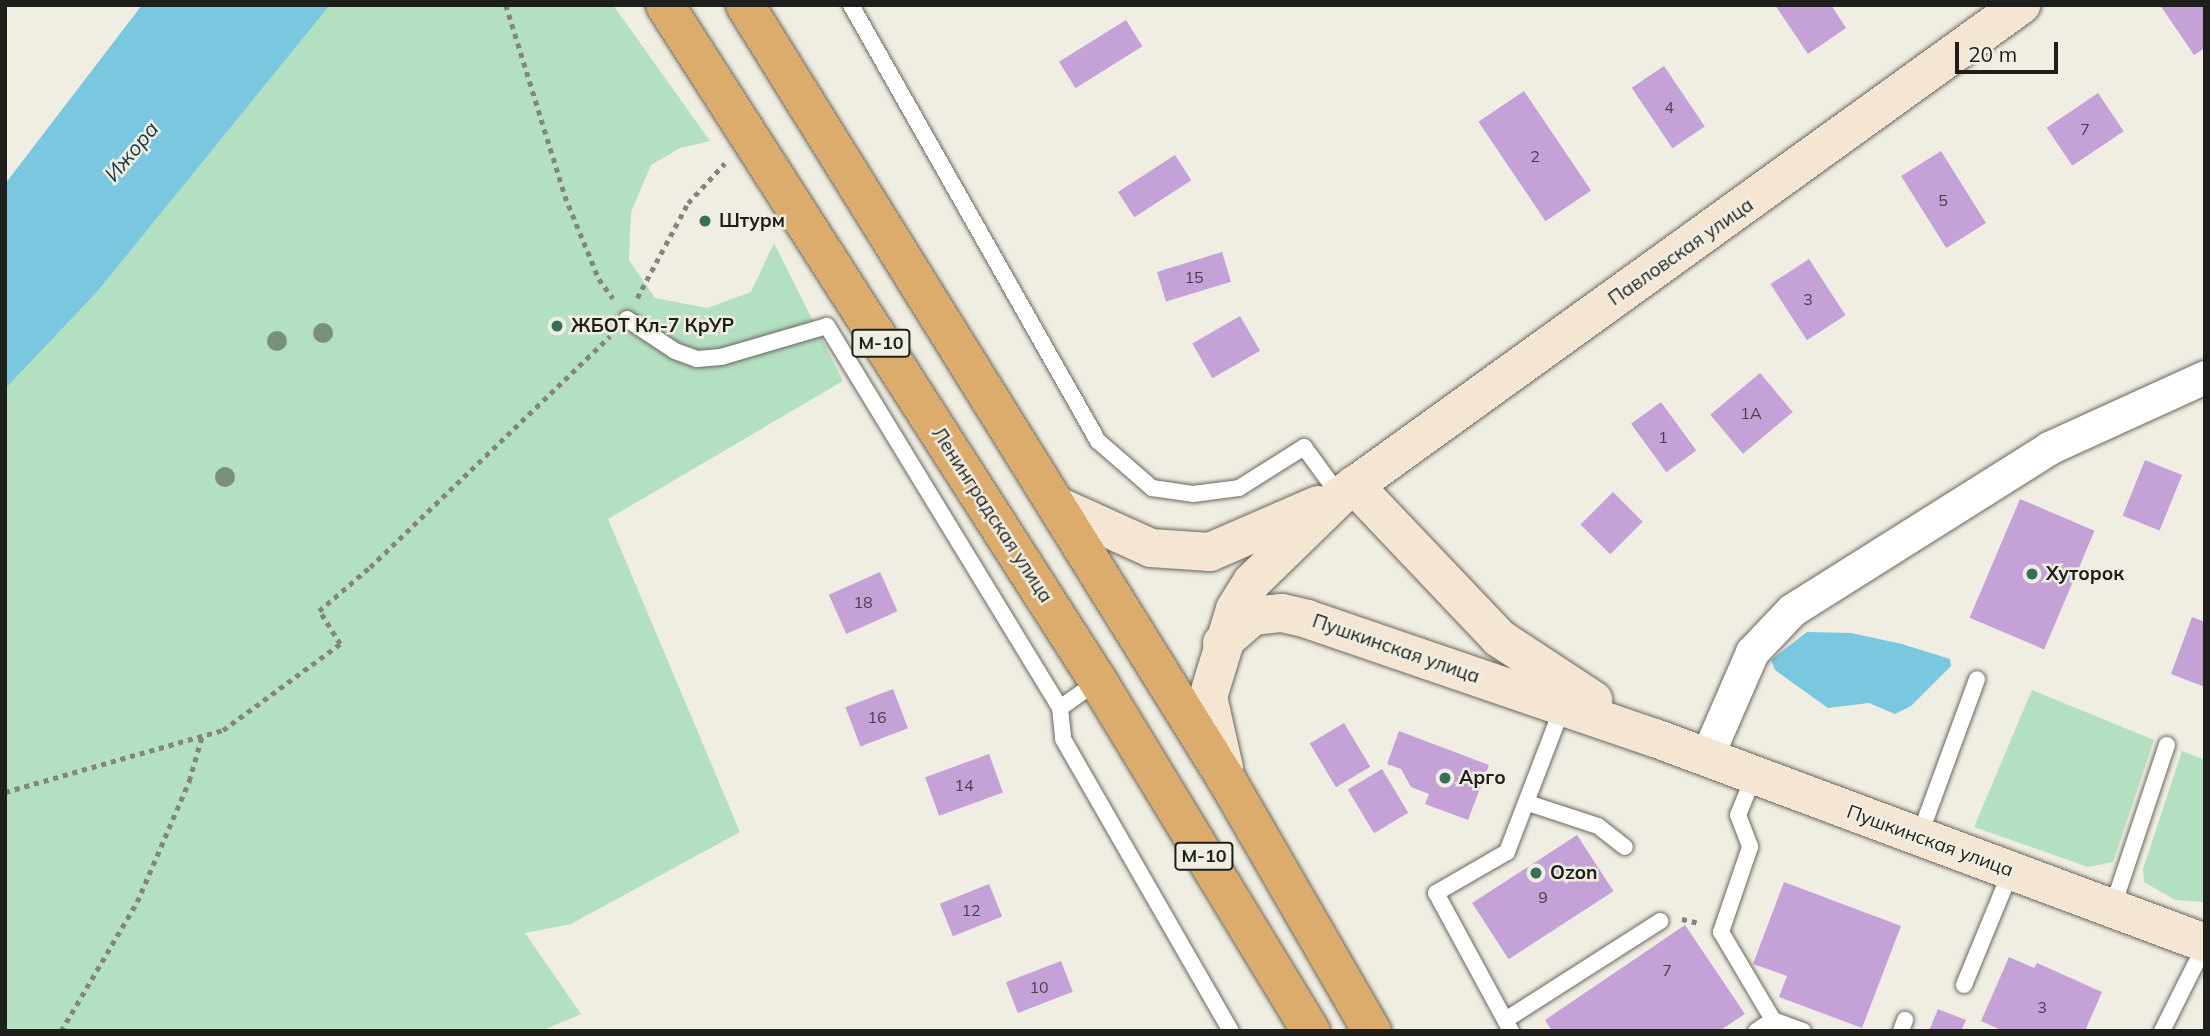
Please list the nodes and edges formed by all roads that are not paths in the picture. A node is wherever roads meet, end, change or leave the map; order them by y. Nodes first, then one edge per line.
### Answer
1 (665, 5) edge
2 (746, 5) edge
3 (851, 5) edge
4 (2021, 5) edge
5 (627, 319) road end
6 (2205, 377) edge
7 (1347, 491) junction
8 (1058, 506) junction
9 (1222, 643) junction
10 (1978, 679) dead end
11 (1098, 681) junction
12 (1563, 706) junction
13 (1060, 708) junction
14 (1655, 738) junction
15 (2167, 746) dead end
16 (1706, 758) junction
17 (1754, 776) junction
18 (1228, 782) junction
19 (1528, 803) junction
20 (1919, 837) junction
21 (1625, 847) dead end
22 (2011, 871) junction
23 (2112, 909) junction
24 (1660, 921) road end
25 (2205, 944) edge
26 (1964, 985) dead end
27 (1773, 1020) junction
28 (1509, 1025) edge
29 (1230, 1031) edge
30 (1311, 1031) edge
31 (1372, 1031) edge
32 (1756, 1031) edge
33 (1803, 1031) edge
34 (2162, 1031) edge

1 - 11 highway, Ленинградская улица / М-10
2 - 8 highway, М-10
3 - 7 lane
4 - 7 main road, Павловская улица
5 - 13 lane
6 - 16 street
7 - 8 main road
7 - 9 main road
7 - 14 main road, Пушкинская улица
8 - 18 highway, М-10
9 - 12 main road, Пушкинская улица
9 - 18 main road
10 - 20 lane
11 - 13 lane
11 - 30 highway, Ленинградская улица / М-10
12 - 14 main road, Пушкинская улица
12 - 19 lane
13 - 29 lane
14 - 16 main road, Пушкинская улица
15 - 23 lane
16 - 17 main road, Пушкинская улица
17 - 20 main road, Пушкинская улица
17 - 27 lane
18 - 31 highway, М-10
19 - 21 lane
19 - 28 lane
20 - 22 main road, Пушкинская улица
22 - 23 main road, Пушкинская улица
22 - 26 lane
23 - 25 main road, Пушкинская улица
24 - 28 lane
25 - 34 lane
27 - 32 lane
27 - 33 lane

